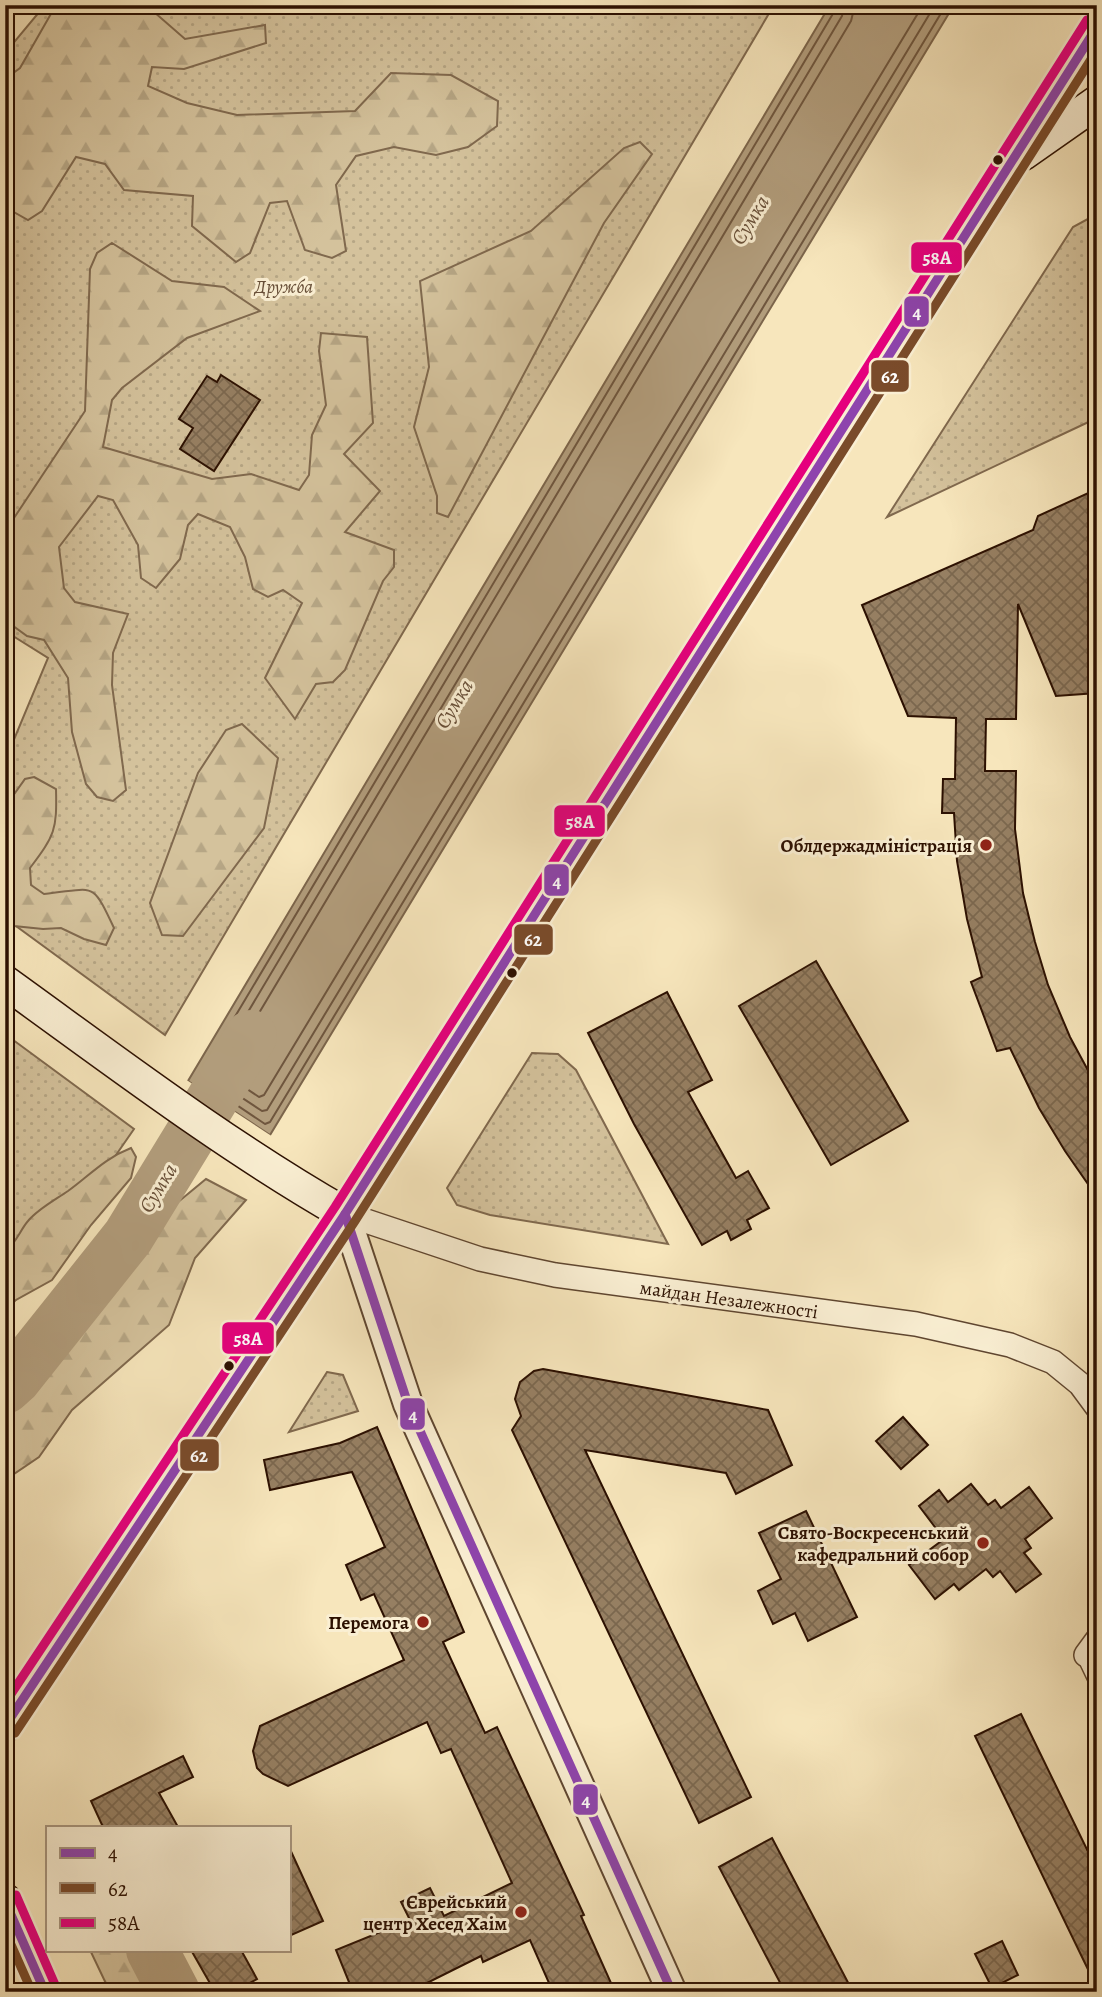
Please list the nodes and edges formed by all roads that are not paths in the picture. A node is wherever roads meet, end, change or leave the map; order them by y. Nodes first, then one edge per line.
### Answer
1 (1097, 27) edge
2 (1097, 102) edge
3 (1011, 163) junction
4 (5, 982) edge
5 (345, 1214) junction
6 (1097, 1407) edge
7 (1091, 1648) edge
8 (1097, 1678) edge
9 (5, 1726) edge
10 (5, 1900) edge
11 (45, 1992) edge
12 (672, 1992) edge

1 - 3 main road
2 - 3 main road
3 - 5 main road
4 - 5 main road
5 - 6 street, майдан Незалежності
5 - 9 main road
5 - 12 street
7 - 8 street
10 - 11 main road

